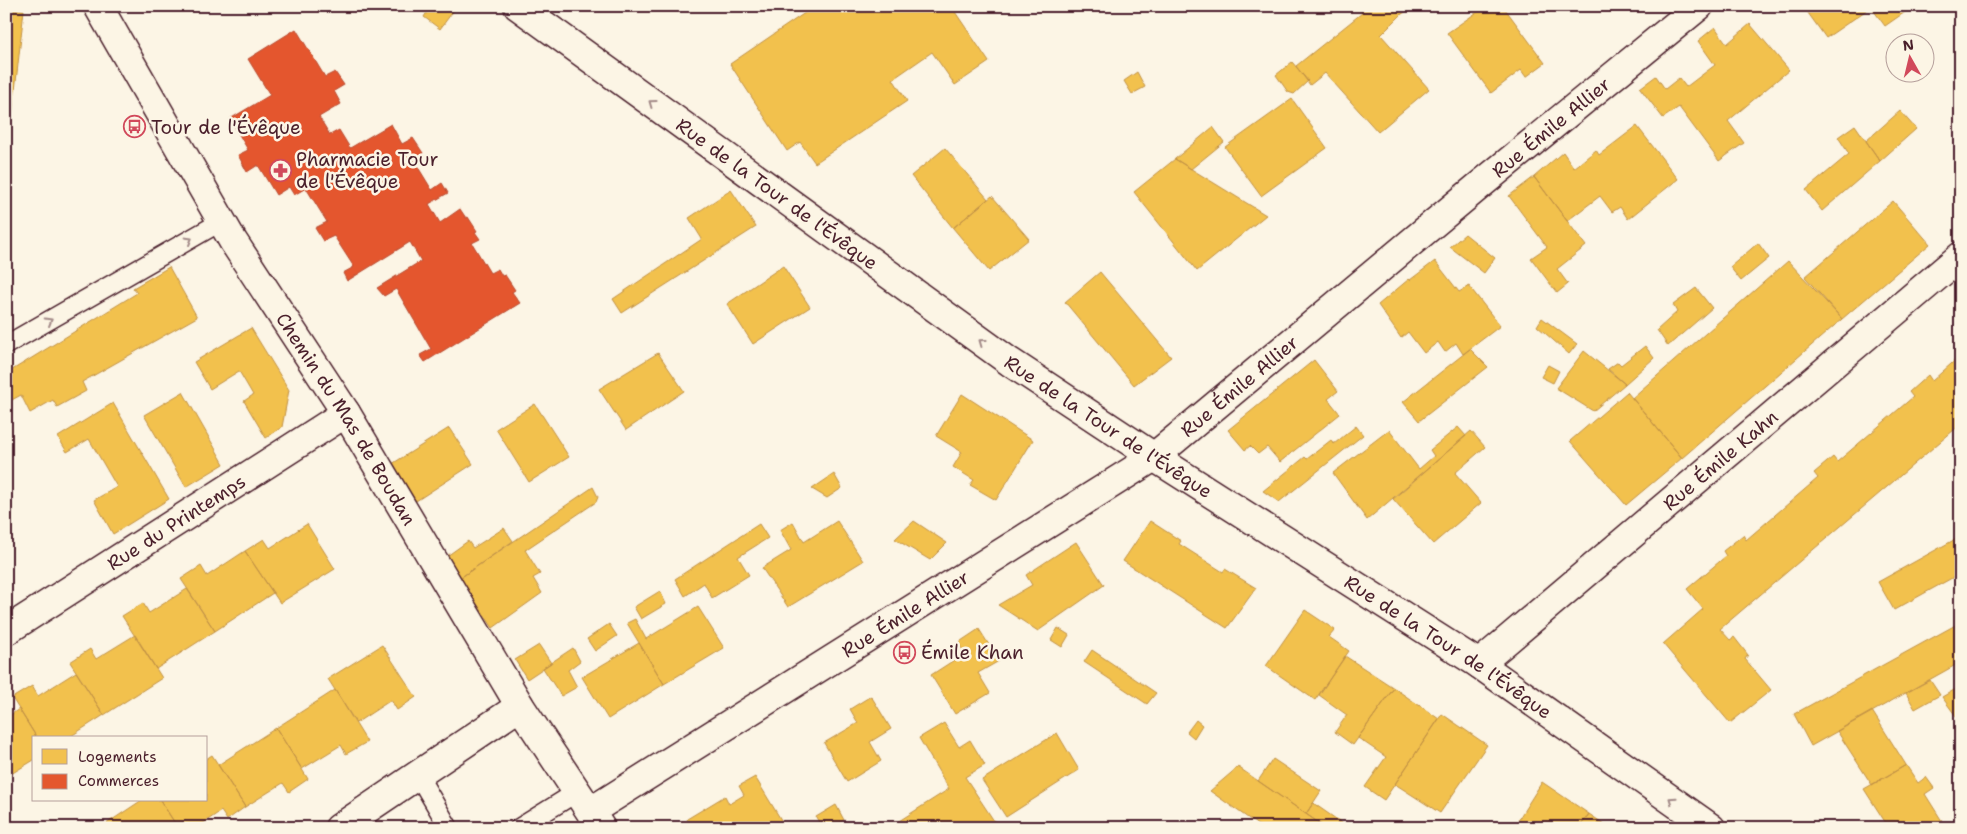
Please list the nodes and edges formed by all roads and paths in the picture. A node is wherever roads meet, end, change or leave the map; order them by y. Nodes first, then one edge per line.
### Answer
1 (98, 6) edge
2 (518, 6) edge
3 (1698, 6) edge
4 (222, 221) junction
5 (1961, 256) edge
6 (6, 345) edge
7 (346, 413) junction
8 (1154, 457) junction
9 (6, 631) edge
10 (1479, 664) junction
11 (520, 706) junction
12 (418, 775) junction
13 (590, 810) edge
14 (339, 828) edge
15 (449, 828) edge
16 (519, 828) edge
17 (1711, 828) edge

1 - 4 street, Chemin du Mas de Boudan
8 -> 2 street, Rue de la Tour de l'Évêque
3 - 8 street, Rue Émile Allier
6 -> 4 lane
4 - 7 street, Chemin du Mas de Boudan
5 - 10 street, Rue Émile Kahn
7 - 9 street, Rue du Printemps
7 - 11 street, Chemin du Mas de Boudan
8 - 10 street, Rue de la Tour de l'Évêque
8 - 13 street, Rue Émile Allier
17 -> 10 street, Rue de la Tour de l'Évêque
11 - 12 street
11 - 13 street, Chemin du Mas de Boudan
12 - 14 street
12 - 15 lane
13 - 16 lane

